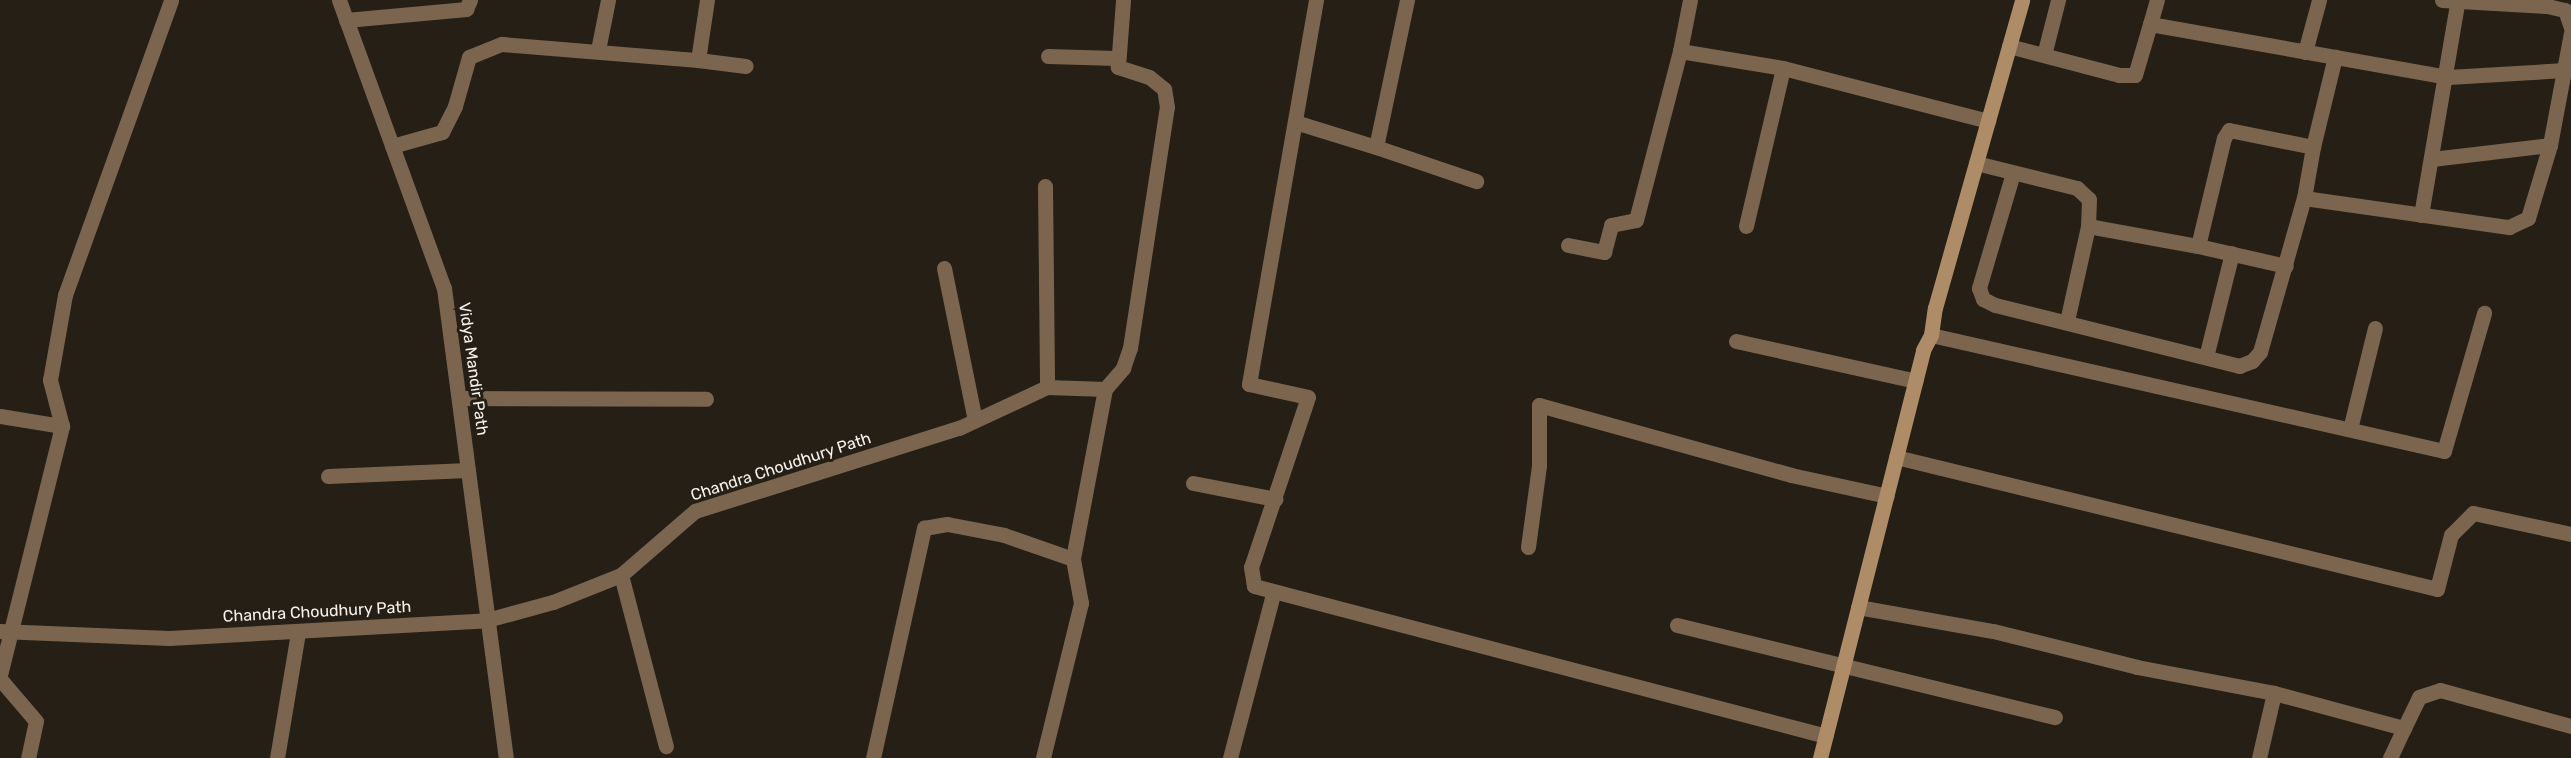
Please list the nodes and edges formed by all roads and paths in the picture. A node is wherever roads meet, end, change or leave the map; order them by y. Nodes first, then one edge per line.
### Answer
1 (171, 0) edge
2 (339, 0) edge
3 (470, 0) edge
4 (608, 0) edge
5 (707, 0) edge
6 (1123, 0) edge
7 (1316, 0) edge
8 (1407, 0) edge
9 (1690, 0) edge
10 (2022, 0) edge
11 (2058, 0) edge
12 (2157, 0) edge
13 (2319, 0) edge
14 (2450, 2) edge
15 (346, 20) junction
16 (2150, 24) junction
17 (2571, 27) edge
18 (2571, 33) edge
19 (2009, 46) junction
20 (598, 50) junction
21 (1680, 51) junction
22 (2305, 52) junction
23 (2044, 55) junction
24 (1048, 56) dead end
25 (2335, 57) junction
26 (1116, 58) junction
27 (698, 60) junction
28 (746, 66) dead end
29 (1783, 68) junction
30 (2565, 70) junction
31 (2448, 77) junction
32 (1988, 121) junction
33 (1295, 122) junction
34 (2550, 145) junction
35 (393, 146) junction
36 (1376, 147) junction
37 (2313, 147) junction
38 (2432, 159) junction
39 (1976, 163) junction
40 (2013, 173) junction
41 (1476, 181) dead end
42 (1045, 186) dead end
43 (2304, 198) junction
44 (2421, 215) junction
45 (1746, 226) dead end
46 (2088, 226) junction
47 (1568, 244) dead end
48 (2198, 246) junction
49 (2232, 253) junction
50 (2286, 266) junction
51 (944, 268) dead end
52 (2484, 313) dead end
53 (2067, 321) junction
54 (2375, 328) dead end
55 (1931, 335) junction
56 (1736, 341) dead end
57 (2206, 357) junction
58 (1916, 381) junction
59 (1047, 387) junction
60 (1105, 389) junction
61 (459, 398) junction
62 (706, 399) dead end
63 (0, 416) edge
64 (975, 420) junction
65 (62, 426) junction
66 (2350, 429) junction
67 (1896, 457) junction
68 (468, 470) junction
69 (328, 476) dead end
70 (1193, 483) dead end
71 (1887, 496) junction
72 (1275, 499) junction
73 (2571, 534) edge
74 (1528, 547) dead end
75 (1073, 559) junction
76 (621, 575) junction
77 (1273, 594) junction
78 (1858, 607) junction
79 (488, 620) junction
80 (1677, 624) dead end
81 (4, 632) edge
82 (298, 632) junction
83 (1843, 667) junction
84 (0, 675) edge
85 (0, 680) edge
86 (2274, 693) junction
87 (2055, 717) dead end
88 (2571, 726) edge
89 (2404, 728) junction
90 (1826, 736) junction
91 (666, 746) dead end
92 (28, 758) edge
93 (277, 758) edge
94 (506, 758) edge
95 (873, 758) edge
96 (1043, 758) edge
97 (1230, 758) edge
98 (1820, 758) edge
99 (2259, 758) edge
100 (2390, 758) edge

1 - 65 street
2 - 15 street, Vidya Mandir Path
3 - 15 street
4 - 20 street
5 - 27 street
6 - 26 street
7 - 33 street
8 - 36 street
9 - 21 street
10 - 19 street
11 - 23 street
12 - 16 street
13 - 22 street
14 - 17 street
14 - 31 street
15 - 35 street, Vidya Mandir Path
16 - 22 street
16 - 23 street
18 - 30 street
19 - 23 street
19 - 32 street
20 - 27 street
20 - 35 street
21 - 29 street
21 - 47 street
22 - 25 street
24 - 26 street
25 - 31 street
25 - 37 street
26 - 60 street
27 - 28 street
29 - 32 street
29 - 45 street
30 - 31 street
30 - 34 street
31 - 38 street
32 - 39 street
33 - 36 street
33 - 72 street
34 - 38 street
34 - 44 street
35 - 61 street, Vidya Mandir Path
36 - 41 street
37 - 43 street
37 - 48 street
38 - 44 street
39 - 40 street
39 - 55 street
40 - 46 street
40 - 53 street
42 - 59 street
43 - 44 street
43 - 50 street
46 - 48 street
46 - 53 street
48 - 49 street
49 - 50 street
49 - 57 street
50 - 57 street
51 - 64 street
52 - 66 street
53 - 57 street
54 - 66 street
55 - 58 street
55 - 66 street
56 - 58 street
58 - 67 street
59 - 60 street, Chandra Choudhury Path
59 - 64 street, Chandra Choudhury Path
60 - 75 street
61 - 62 street
61 - 68 street, Vidya Mandir Path
63 - 65 street
64 - 76 street, Chandra Choudhury Path
65 - 81 street
67 - 71 street
67 - 73 street
68 - 69 street
68 - 79 street, Vidya Mandir Path
70 - 72 street
71 - 74 street
71 - 78 street
72 - 77 street
75 - 95 street
75 - 96 street
76 - 79 street, Chandra Choudhury Path
76 - 91 street
77 - 90 street
77 - 97 street
78 - 83 street
78 - 86 street
79 - 82 street, Chandra Choudhury Path
79 - 94 street, Vidya Mandir Path
80 - 83 street
81 - 82 street, Chandra Choudhury Path
81 - 84 street
82 - 93 street
83 - 87 street
83 - 90 street
85 - 92 street
86 - 89 street
86 - 99 street
88 - 89 street
89 - 100 street
90 - 98 street

